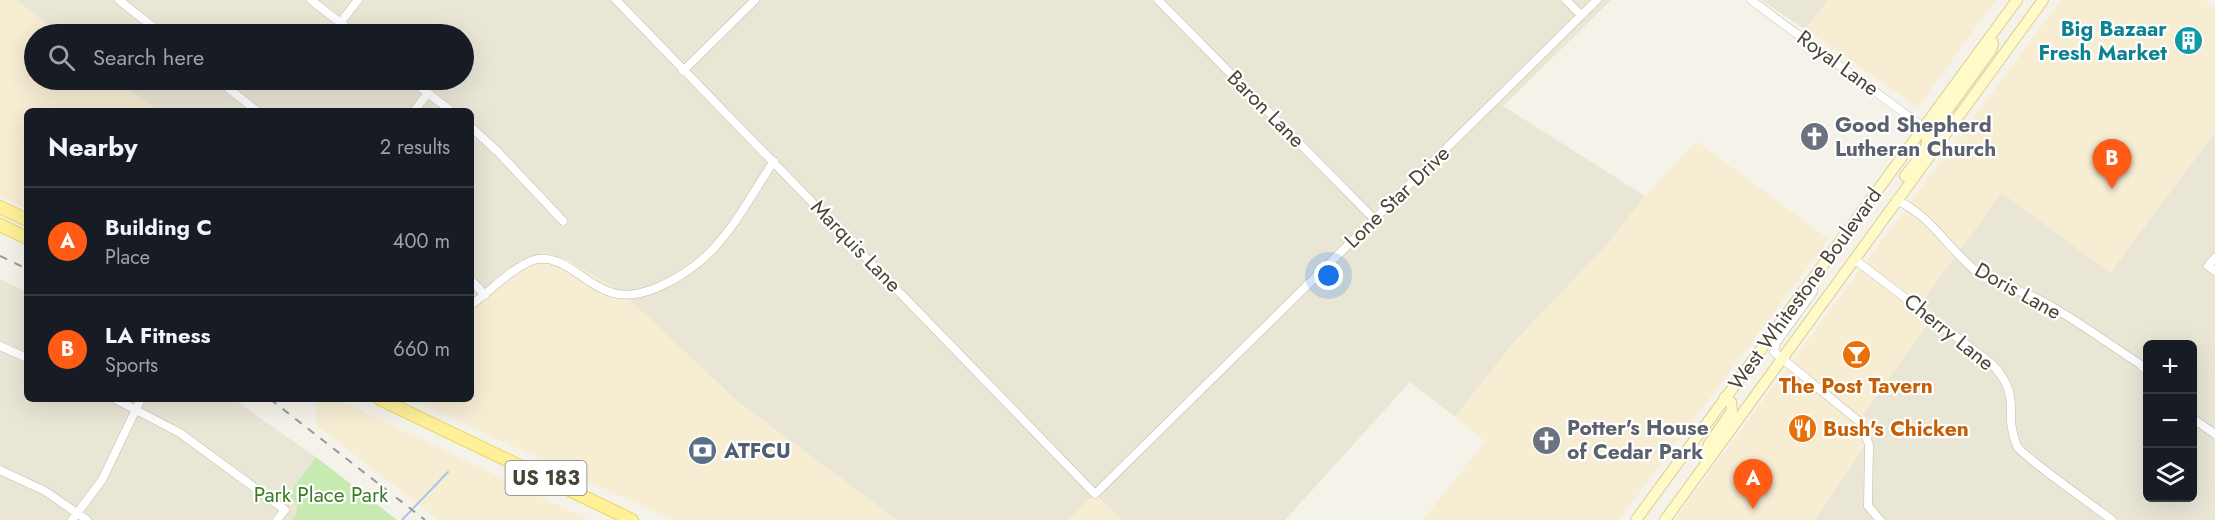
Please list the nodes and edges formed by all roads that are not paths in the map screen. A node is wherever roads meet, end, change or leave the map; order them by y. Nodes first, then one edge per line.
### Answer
1 (119, 0) edge
2 (311, 0) edge
3 (358, 0) edge
4 (616, 0) edge
5 (755, 0) edge
6 (1158, 0) edge
7 (1566, 0) edge
8 (1597, 0) edge
9 (1751, 0) edge
10 (2017, 0) edge
11 (2043, 0) edge
12 (1581, 15) junction
13 (340, 23) joint
14 (149, 24) edge
15 (1990, 37) junction
16 (683, 71) junction
17 (231, 90) edge
18 (424, 90) edge
19 (428, 93) junction
20 (253, 108) edge
21 (416, 108) edge
22 (447, 108) edge
23 (1923, 127) junction
24 (474, 131) edge
25 (1943, 137) junction
26 (774, 161) junction
27 (1896, 200) junction
28 (0, 207) edge
29 (24, 219) edge
30 (1374, 219) junction
31 (563, 221) dead end
32 (0, 225) edge
33 (1876, 227) junction
34 (24, 237) edge
35 (2215, 258) edge
36 (1854, 259) junction
37 (2212, 268) edge
38 (1814, 279) junction
39 (474, 282) edge
40 (485, 295) junction
41 (474, 303) edge
42 (0, 346) edge
43 (24, 357) edge
44 (1782, 361) junction
45 (2143, 367) edge
46 (1725, 397) junction
47 (121, 402) edge
48 (140, 402) edge
49 (386, 402) edge
50 (136, 409) junction
51 (2197, 421) edge
52 (2215, 434) edge
53 (0, 470) edge
54 (1701, 472) junction
55 (1095, 494) joint
56 (75, 517) edge
57 (87, 520) edge
58 (277, 520) edge
59 (632, 520) edge
60 (1636, 520) edge
61 (1665, 520) edge
62 (1880, 520) edge
63 (2112, 520) edge

1 - 14 street
2 - 13 street
3 - 13 street
4 - 16 street, Marquis Lane
5 - 16 street
6 - 30 street, Baron Lane
7 - 12 street
8 - 12 street, Lone Star Drive
9 - 23 street, Royal Lane
10 - 15 main road, West Whitestone Boulevard
11 - 25 main road, West Whitestone Boulevard
12 - 30 street, Lone Star Drive
15 - 23 main road, West Whitestone Boulevard
15 - 25 main road
16 - 26 street, Marquis Lane
17 - 20 street
18 - 19 street
19 - 21 street
19 - 22 street
23 - 33 main road
23 - 38 main road, West Whitestone Boulevard
24 - 31 street
25 - 27 main road, West Whitestone Boulevard
26 - 40 street
26 - 55 street, Marquis Lane
27 - 33 main road, West Whitestone Boulevard
27 - 45 street, Doris Lane
28 - 29 main road
30 - 55 street, Lone Star Drive
32 - 34 main road
33 - 36 main road, West Whitestone Boulevard
35 - 37 street
36 - 44 main road, West Whitestone Boulevard
36 - 63 street, Cherry Lane
38 - 44 street
38 - 46 main road, West Whitestone Boulevard
39 - 40 street
40 - 41 street
42 - 43 street
44 - 54 main road, West Whitestone Boulevard
44 - 62 street
46 - 54 main road
46 - 60 main road, West Whitestone Boulevard
47 - 50 street
48 - 50 street
49 - 59 main road, US 183
50 - 56 street
50 - 58 street
51 - 52 street
53 - 56 street
54 - 61 main road, West Whitestone Boulevard
56 - 57 street

